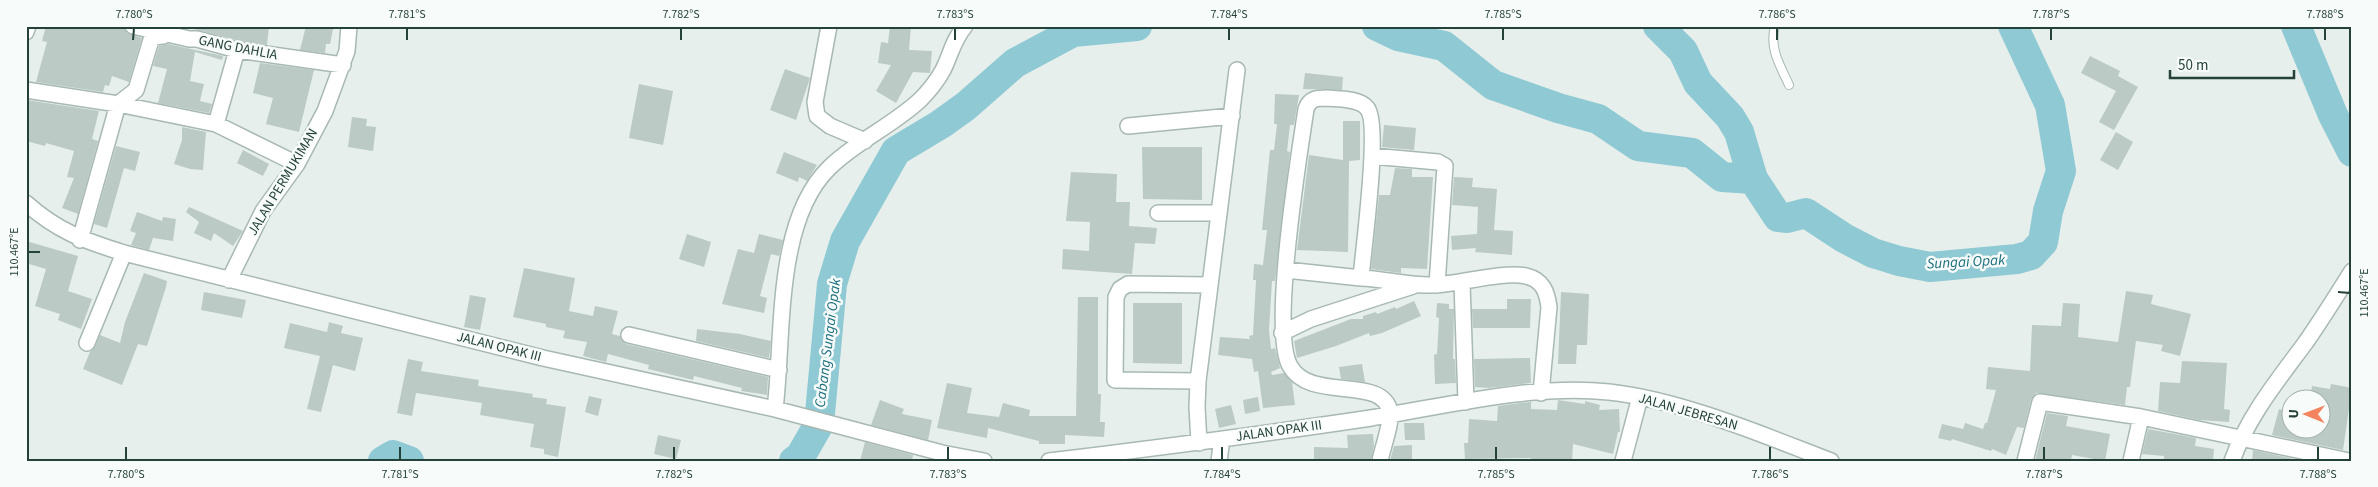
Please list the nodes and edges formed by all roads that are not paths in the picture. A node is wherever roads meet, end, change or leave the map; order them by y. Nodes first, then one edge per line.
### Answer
1 (28, 26) edge
2 (134, 26) edge
3 (349, 26) edge
4 (829, 26) edge
5 (965, 26) edge
6 (1775, 26) edge
7 (165, 30) edge
8 (26, 32) edge
9 (237, 50) junction
10 (343, 65) junction
11 (1237, 70) dead end
12 (1790, 85) dead end
13 (26, 90) edge
14 (118, 104) junction
15 (1232, 116) junction
16 (216, 124) junction
17 (1128, 126) dead end
18 (865, 141) junction
19 (1372, 156) junction
20 (297, 164) junction
21 (26, 203) edge
22 (1158, 213) dead end
23 (1219, 213) junction
24 (80, 240) junction
25 (124, 254) junction
26 (1286, 270) junction
27 (2352, 271) edge
28 (1361, 278) junction
29 (228, 280) junction
30 (1462, 283) junction
31 (1417, 284) junction
32 (1210, 285) junction
33 (1437, 285) junction
34 (1282, 333) junction
35 (629, 335) dead end
36 (88, 343) dead end
37 (779, 370) junction
38 (1198, 381) junction
39 (1541, 393) junction
40 (1640, 398) junction
41 (1466, 402) junction
42 (782, 411) junction
43 (1391, 414) junction
44 (2141, 417) junction
45 (2240, 438) junction
46 (1222, 439) junction
47 (1199, 442) junction
48 (984, 461) edge
49 (1049, 461) edge
50 (1219, 461) edge
51 (1380, 461) edge
52 (1623, 461) edge
53 (1831, 461) edge
54 (2025, 461) edge
55 (2130, 461) edge
56 (2232, 461) edge
57 (2348, 461) edge

1 - 8 street
2 - 7 street, GANG DAHLIA
3 - 10 street, JALAN PERMUKIMAN
4 - 18 street
5 - 18 street
6 - 12 lane
7 - 9 street, GANG DAHLIA
7 - 14 street
9 - 10 street, GANG DAHLIA
9 - 16 street
10 - 20 street, JALAN PERMUKIMAN
11 - 15 street
13 - 14 street
14 - 16 street
14 - 24 street
15 - 17 street
15 - 23 street
16 - 20 street
18 - 37 street
19 - 26 street
19 - 28 street
19 - 33 street
20 - 29 street, JALAN PERMUKIMAN
21 - 24 street, JALAN OPAK III
22 - 23 street
23 - 32 street
24 - 25 street, JALAN OPAK III
25 - 29 street, JALAN OPAK III
25 - 36 street
26 - 28 street
26 - 34 street
27 - 45 street
28 - 31 street
29 - 42 street, JALAN OPAK III
30 - 33 street
30 - 39 street
30 - 41 street
31 - 33 street
31 - 34 street
32 - 38 street
32 - 38 street
34 - 43 street
35 - 37 street
37 - 42 street
38 - 47 street
39 - 40 street, JALAN JEBRESAN
39 - 41 street, JALAN JEBRESAN
40 - 52 street
40 - 53 street, JALAN JEBRESAN
41 - 43 street, JALAN JEBRESAN
42 - 48 street, JALAN OPAK III
43 - 46 street, JALAN OPAK III
43 - 51 street
44 - 45 street
44 - 54 street
44 - 55 street
45 - 56 street
45 - 57 street
46 - 47 street, JALAN OPAK III
46 - 50 street
47 - 49 street, JALAN OPAK III

